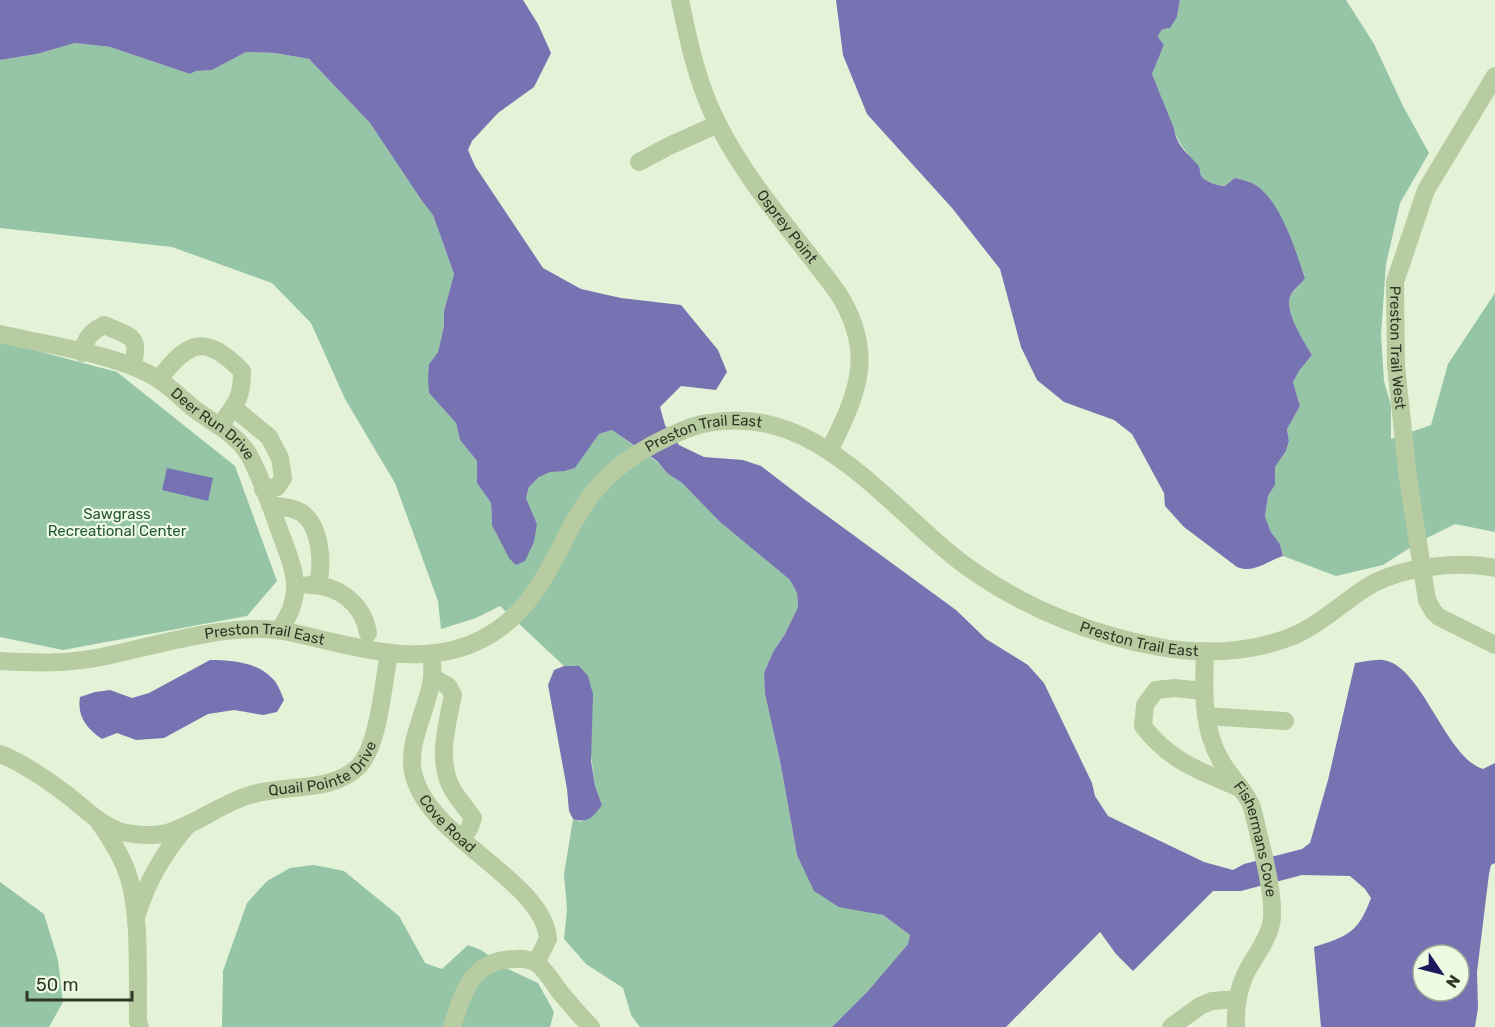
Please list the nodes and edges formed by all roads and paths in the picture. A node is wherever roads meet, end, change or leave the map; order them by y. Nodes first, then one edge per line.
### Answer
1 (680, 0) edge
2 (1495, 76) edge
3 (718, 124) junction
4 (639, 162) dead end
5 (0, 334) edge
6 (82, 352) junction
7 (132, 366) junction
8 (159, 379) junction
9 (234, 408) junction
10 (220, 426) junction
11 (829, 451) junction
12 (267, 497) junction
13 (1495, 568) edge
14 (1423, 569) junction
15 (296, 584) junction
16 (318, 584) junction
17 (279, 630) junction
18 (368, 633) dead end
19 (1495, 645) edge
20 (1205, 651) junction
21 (389, 654) junction
22 (431, 655) junction
23 (0, 661) edge
24 (432, 677) junction
25 (1204, 691) junction
26 (1206, 716) junction
27 (1286, 721) dead end
28 (0, 754) edge
29 (1243, 789) junction
30 (96, 818) junction
31 (188, 825) junction
32 (461, 838) junction
33 (136, 918) junction
34 (536, 963) junction
35 (1238, 999) junction
36 (140, 1027) edge
37 (452, 1027) edge
38 (591, 1027) edge
39 (1170, 1027) edge
40 (1236, 1027) edge

1 - 3 street, Osprey Point
2 - 14 street, Preston Trail West
3 - 4 street
3 - 11 street, Osprey Point
5 - 6 street, Deer Run Drive
6 - 7 street, Deer Run Drive
6 - 7 street
7 - 8 street, Deer Run Drive
8 - 9 street
8 - 10 street, Deer Run Drive
9 - 10 street
9 - 12 street
10 - 12 street, Deer Run Drive
11 - 20 street, Preston Trail East
11 - 22 street, Preston Trail East
12 - 15 street, Deer Run Drive
12 - 16 street
13 - 14 street, Preston Trail East
14 - 19 street, Preston Trail West
14 - 20 street, Preston Trail East
15 - 16 street
15 - 17 street, Deer Run Drive
16 - 18 street
17 - 21 street, Preston Trail East
17 - 23 street, Preston Trail East
20 - 25 street, Fishermans Cove
21 - 22 street, Preston Trail East
21 - 31 street, Quail Pointe Drive
22 - 24 street, Cove Road
24 - 32 street, Cove Road
24 - 32 street
25 - 26 street, Fishermans Cove
25 - 29 street
26 - 27 street
26 - 29 street, Fishermans Cove
28 - 30 street, Quail Pointe Drive
29 - 35 street, Fishermans Cove
30 - 31 street, Quail Pointe Drive
30 - 33 street, Quail Pointe Drive
31 - 33 street, Quail Pointe Drive
32 - 34 street, Cove Road
33 - 36 street
34 - 37 street
34 - 38 street
35 - 39 street
35 - 40 street, Fishermans Cove

